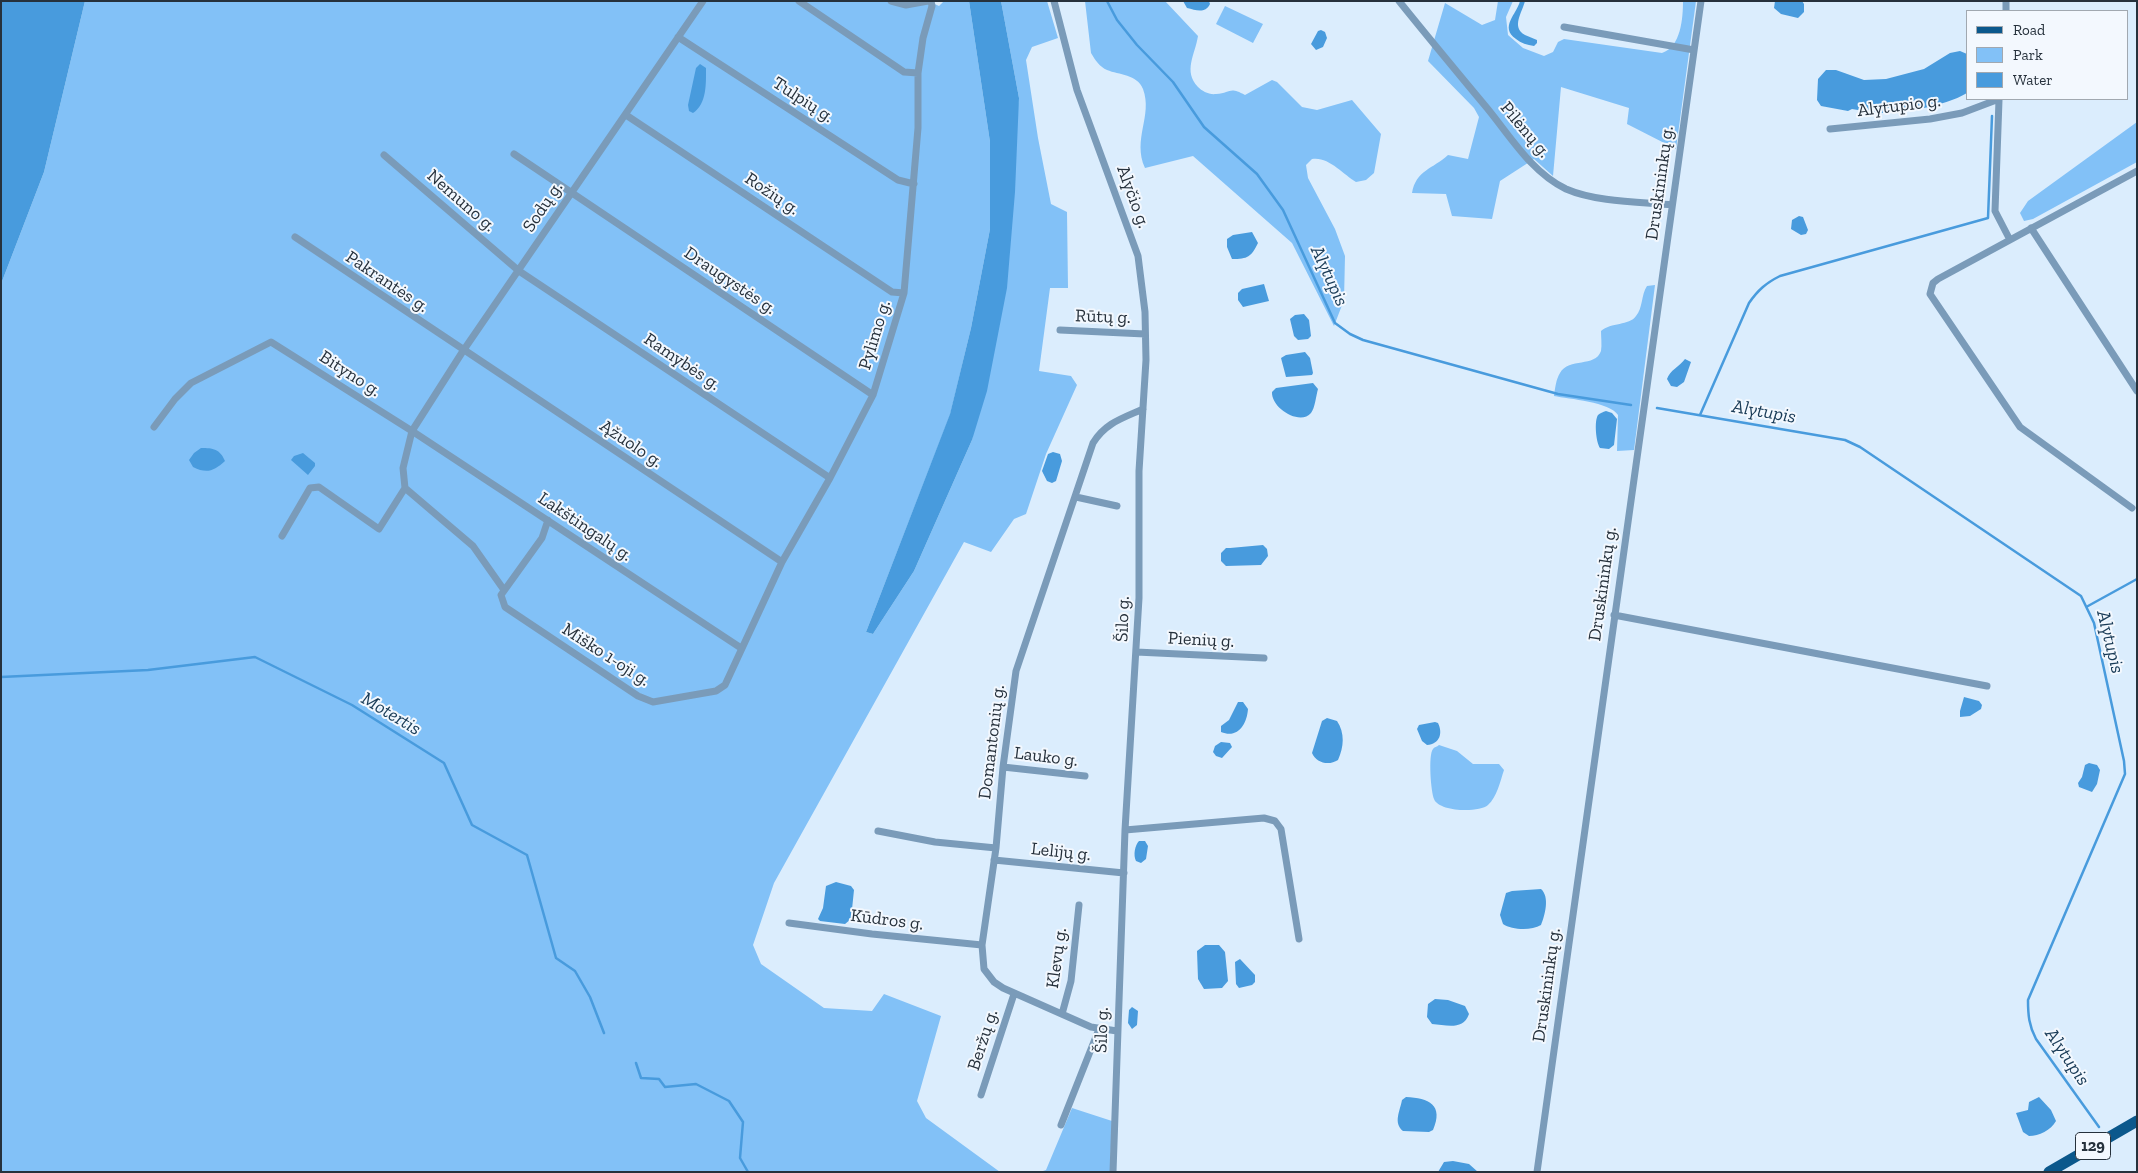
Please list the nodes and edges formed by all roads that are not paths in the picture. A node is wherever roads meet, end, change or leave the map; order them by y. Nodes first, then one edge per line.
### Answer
1 (703, 1) edge
2 (799, 1) edge
3 (891, 1) edge
4 (930, 1) edge
5 (1054, 1) edge
6 (1399, 1) edge
7 (1701, 1) edge
8 (1564, 27) dead end
9 (678, 37) junction
10 (1694, 50) junction
11 (918, 73) junction
12 (1999, 100) edge
13 (626, 115) junction
14 (1830, 129) dead end
15 (384, 154) dead end
16 (514, 154) dead end
17 (2137, 171) edge
18 (914, 184) junction
19 (571, 193) junction
20 (1672, 205) junction
21 (2031, 228) junction
22 (295, 237) dead end
23 (2010, 240) junction
24 (519, 271) junction
25 (904, 293) junction
26 (1060, 330) dead end
27 (1145, 334) junction
28 (463, 351) junction
29 (2137, 391) edge
30 (872, 395) junction
31 (1143, 409) junction
32 (154, 426) dead end
33 (412, 431) junction
34 (830, 478) junction
35 (405, 488) junction
36 (1076, 497) junction
37 (1116, 506) dead end
38 (2132, 508) dead end
39 (548, 520) junction
40 (282, 536) dead end
41 (782, 562) junction
42 (504, 590) junction
43 (1614, 615) junction
44 (741, 648) junction
45 (1136, 652) junction
46 (1264, 658) dead end
47 (1988, 686) dead end
48 (1003, 767) junction
49 (1085, 776) dead end
50 (1125, 830) junction
51 (878, 831) dead end
52 (996, 848) junction
53 (994, 860) junction
54 (1124, 873) junction
55 (1079, 905) dead end
56 (789, 923) dead end
57 (1299, 939) dead end
58 (982, 945) junction
59 (1014, 994) junction
60 (1062, 1014) junction
61 (1099, 1029) junction
62 (1117, 1031) junction
63 (980, 1095) dead end
64 (2137, 1121) edge
65 (1061, 1126) dead end
66 (1113, 1172) edge
67 (1537, 1172) edge
68 (2049, 1172) edge

1 - 9 street, Sodų g.
2 - 11 street
3 - 4 street
4 - 11 street, Pylimo g.
5 - 27 street, Alyčio g.
6 - 20 street, Pilėnų g.
7 - 10 street, Druskininkų g.
8 - 10 street
9 - 13 street, Sodų g.
9 - 18 street, Tulpių g.
10 - 20 street, Druskininkų g.
11 - 18 street, Pylimo g.
12 - 14 street, Alytupio g.
12 - 23 street
13 - 19 street, Sodų g.
13 - 25 street, Rožių g.
15 - 24 street, Nemuno g.
16 - 19 street, Draugystės g.
17 - 21 street
18 - 25 street, Pylimo g.
19 - 24 street, Sodų g.
19 - 30 street, Draugystės g.
20 - 43 street, Druskininkų g.
21 - 23 street
21 - 29 street
22 - 28 street, Pakrantės g.
23 - 38 street
24 - 28 street, Sodų g.
24 - 34 street, Ramybės g.
25 - 30 street, Pylimo g.
26 - 27 street, Rūtų g.
27 - 31 street, Alyčio g.
28 - 33 street, Sodų g.
28 - 41 street, Ąžuolo g.
30 - 34 street, Pylimo g.
31 - 36 street, Domantonių g.
31 - 45 street, Šilo g.
32 - 33 street, Bityno g.
33 - 35 street, Sodų g.
33 - 39 street, Lakštingalų g.
34 - 41 street, Pylimo g.
35 - 40 street
35 - 42 street
36 - 37 street
36 - 48 street, Domantonių g.
39 - 42 street
39 - 44 street, Lakštingalų g.
41 - 44 street, Pylimo g.
42 - 44 street, Miško 1-oji g.
43 - 47 street
43 - 67 street, Druskininkų g.
45 - 46 street, Pienių g.
45 - 50 street, Šilo g.
48 - 49 street, Lauko g.
48 - 52 street, Domantonių g.
50 - 54 street, Šilo g.
50 - 57 street
51 - 52 street
52 - 53 street, Domantonių g.
53 - 54 street, Lelijų g.
53 - 58 street, Domantonių g.
54 - 62 street, Šilo g.
55 - 60 street, Klevų g.
56 - 58 street, Kūdros g.
58 - 59 street, Domantonių g.
59 - 60 street, Domantonių g.
59 - 63 street, Beržų g.
60 - 61 street, Domantonių g.
61 - 62 street, Domantonių g.
61 - 65 street
62 - 66 street, Šilo g.
64 - 68 main road, 129

